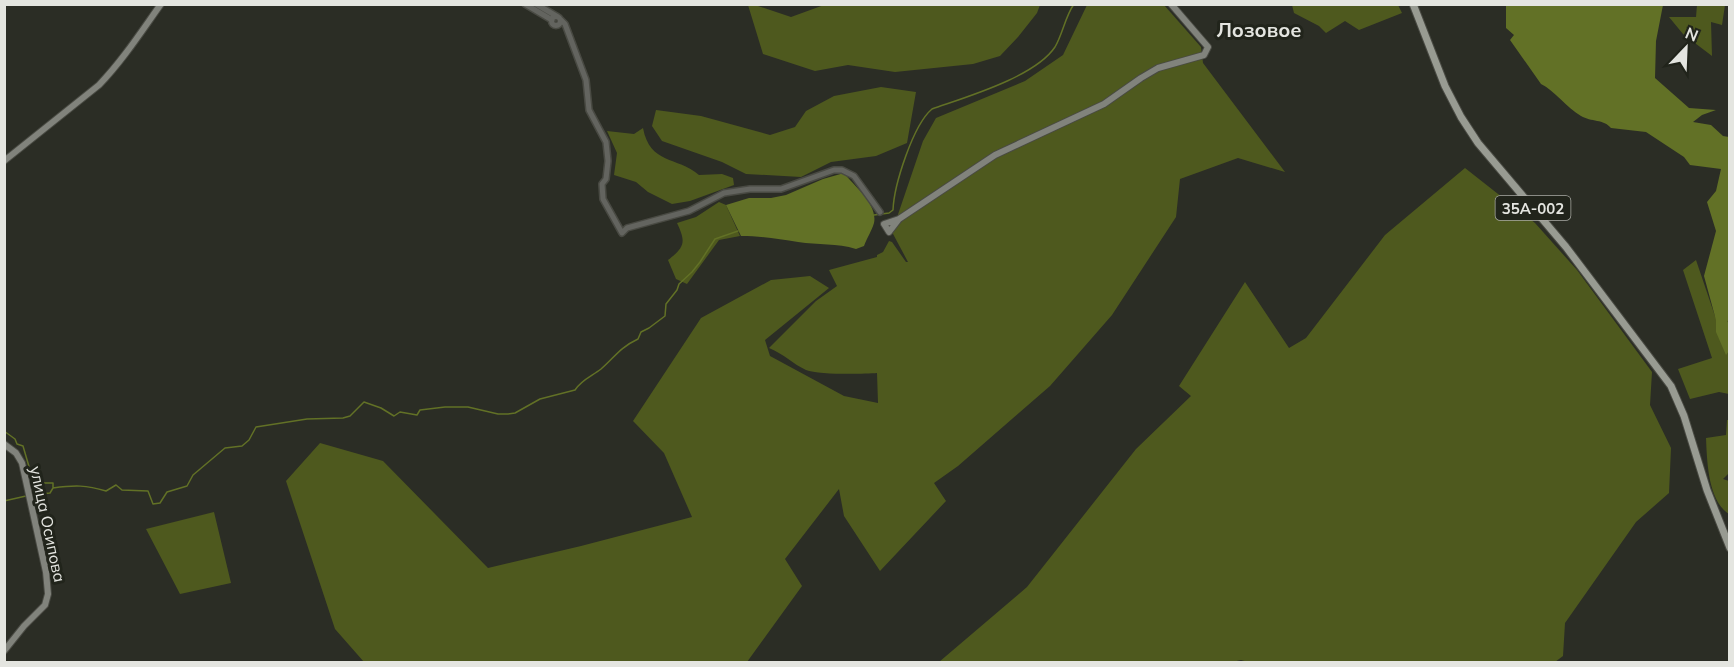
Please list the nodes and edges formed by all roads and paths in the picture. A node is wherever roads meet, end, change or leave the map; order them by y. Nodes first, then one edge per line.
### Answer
1 (161, 4) edge
2 (525, 4) edge
3 (536, 4) edge
4 (1171, 4) edge
5 (1413, 4) edge
6 (556, 19) junction
7 (566, 24) junction
8 (4, 161) edge
9 (880, 212) dead end
10 (889, 232) dead end
11 (4, 444) edge
12 (1730, 548) edge
13 (5, 650) edge

1 - 8 main road
2 - 6 street
3 - 6 street
4 - 10 main road
5 - 12 main road, 35А-002
6 - 7 street
6 - 7 street
7 - 9 street
11 - 13 main road, улица Осипова

